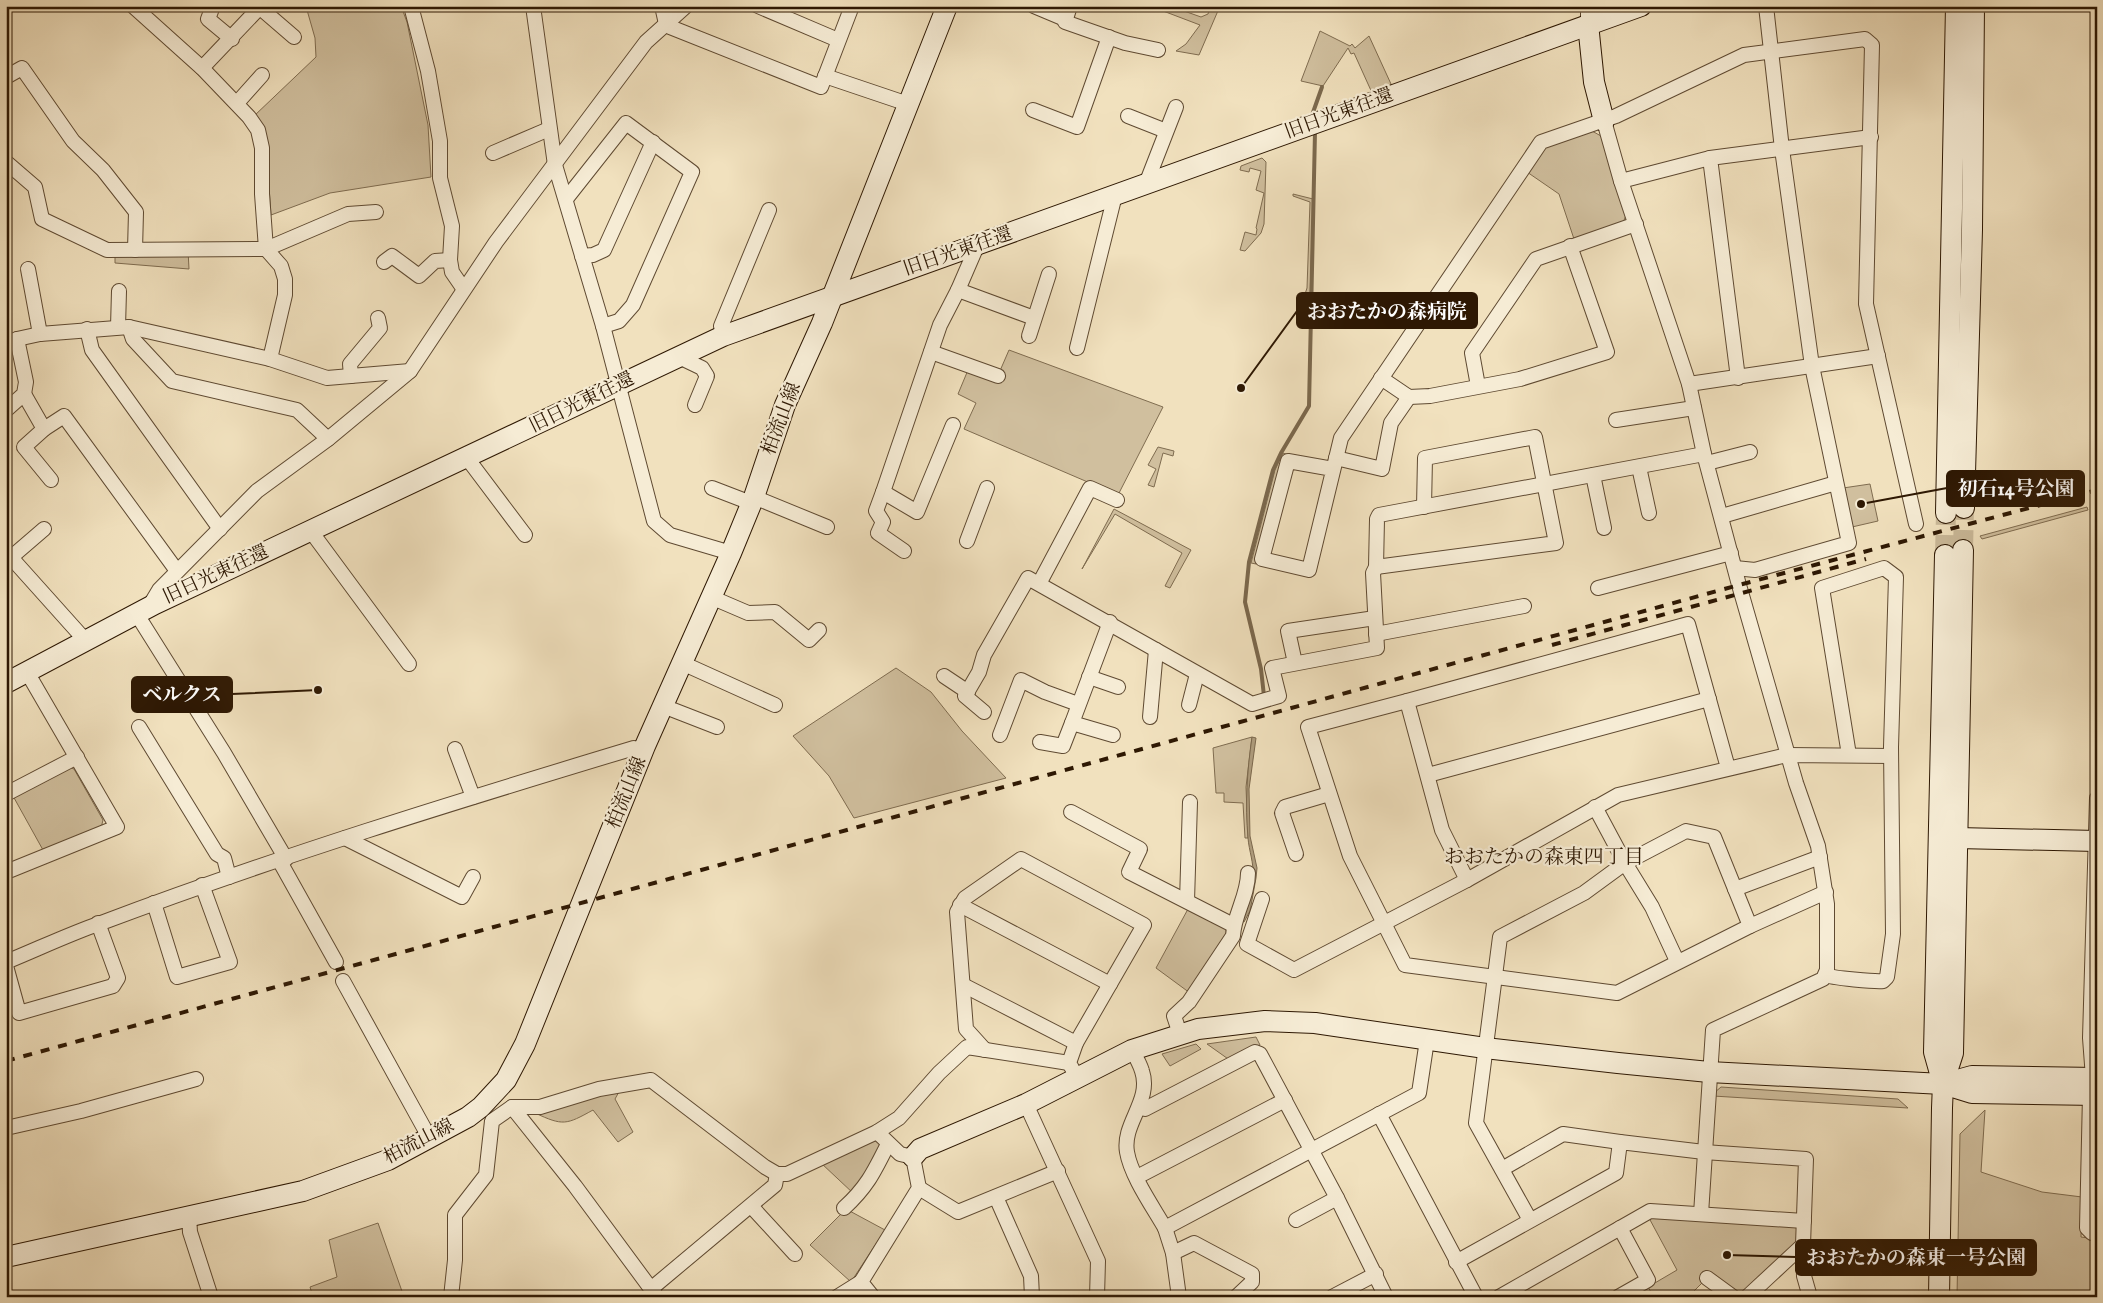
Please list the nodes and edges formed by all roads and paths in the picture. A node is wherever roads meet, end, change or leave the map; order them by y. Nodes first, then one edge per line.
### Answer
1 (133, 6) edge
2 (213, 6) edge
3 (411, 6) edge
4 (533, 6) edge
5 (662, 6) edge
6 (686, 6) edge
7 (758, 6) edge
8 (852, 6) edge
9 (947, 6) edge
10 (1034, 6) edge
11 (1641, 6) edge
12 (1766, 6) edge
13 (1956, 6) edge
14 (1974, 6) edge
15 (260, 7) edge
16 (1068, 12) edge
17 (1588, 15) edge
18 (666, 24) junction
19 (294, 37) dead end
20 (1109, 37) junction
21 (232, 39) junction
22 (838, 40) junction
23 (1158, 50) dead end
24 (1771, 52) junction
25 (202, 68) junction
26 (262, 75) dead end
27 (825, 76) junction
28 (6, 77) edge
29 (236, 103) junction
30 (908, 104) junction
31 (1176, 107) dead end
32 (1033, 110) dead end
33 (1128, 116) dead end
34 (1604, 121) junction
35 (549, 129) junction
36 (1166, 130) junction
37 (1871, 137) junction
38 (653, 142) junction
39 (1782, 149) junction
40 (493, 153) dead end
41 (1710, 158) junction
42 (6, 162) edge
43 (555, 165) junction
44 (1621, 180) junction
45 (1146, 184) junction
46 (1115, 195) junction
47 (566, 199) junction
48 (769, 210) dead end
49 (376, 212) dead end
50 (1636, 224) junction
51 (977, 246) junction
52 (1570, 246) junction
53 (266, 248) junction
54 (135, 250) junction
55 (582, 256) junction
56 (450, 260) junction
57 (384, 262) dead end
58 (28, 269) dead end
59 (1050, 274) dead end
60 (464, 288) junction
61 (958, 290) junction
62 (119, 291) dead end
63 (832, 298) junction
64 (378, 318) dead end
65 (1034, 318) junction
66 (603, 326) junction
67 (124, 327) junction
68 (87, 329) junction
69 (40, 334) junction
70 (723, 336) junction
71 (1029, 336) dead end
72 (12, 342) edge
73 (1077, 348) dead end
74 (931, 352) junction
75 (1878, 356) junction
76 (679, 357) junction
77 (270, 359) junction
78 (1812, 366) junction
79 (410, 371) junction
80 (350, 376) junction
81 (998, 376) dead end
82 (1381, 378) junction
83 (1738, 378) junction
84 (1689, 384) junction
85 (619, 385) junction
86 (1478, 386) junction
87 (24, 394) junction
88 (1409, 397) junction
89 (695, 405) dead end
90 (1694, 408) junction
91 (6, 410) edge
92 (1616, 420) dead end
93 (954, 425) dead end
94 (44, 429) junction
95 (328, 439) junction
96 (1750, 452) dead end
97 (467, 458) junction
98 (1706, 459) junction
99 (1334, 463) junction
100 (1639, 466) junction
101 (1593, 475) junction
102 (51, 480) dead end
103 (1544, 483) junction
104 (1836, 483) junction
105 (712, 488) dead end
106 (987, 488) dead end
107 (883, 492) junction
108 (752, 500) junction
109 (1117, 500) dead end
110 (1424, 507) junction
111 (1649, 513) dead end
112 (1722, 516) junction
113 (1916, 524) dead end
114 (827, 527) dead end
115 (1604, 528) dead end
116 (44, 529) dead end
117 (220, 529) junction
118 (310, 530) junction
119 (525, 535) dead end
120 (967, 541) dead end
121 (904, 551) dead end
122 (731, 553) junction
123 (1731, 553) junction
124 (7, 560) edge
125 (1376, 567) junction
126 (1735, 568) junction
127 (177, 571) junction
128 (1040, 582) junction
129 (1598, 588) dead end
130 (712, 598) junction
131 (155, 604) junction
132 (1524, 606) dead end
133 (136, 613) junction
134 (1375, 618) junction
135 (1110, 622) junction
136 (820, 630) dead end
137 (1376, 634) junction
138 (85, 640) junction
139 (1156, 650) junction
140 (682, 663) junction
141 (1295, 663) junction
142 (409, 664) dead end
143 (27, 672) junction
144 (1197, 674) junction
145 (944, 676) dead end
146 (1089, 677) junction
147 (6, 683) edge
148 (1118, 687) dead end
149 (968, 692) junction
150 (1709, 699) junction
151 (1407, 701) junction
152 (1078, 704) junction
153 (775, 705) dead end
154 (1189, 705) dead end
155 (663, 706) junction
156 (984, 712) dead end
157 (1150, 717) dead end
158 (1072, 723) junction
159 (139, 727) dead end
160 (717, 727) dead end
161 (1000, 735) dead end
162 (1113, 735) dead end
163 (1040, 742) dead end
164 (455, 750) dead end
165 (644, 750) junction
166 (1787, 755) junction
167 (1849, 755) junction
168 (77, 756) junction
169 (1891, 756) junction
170 (1728, 768) junction
171 (1428, 775) junction
172 (6, 794) edge
173 (1329, 794) junction
174 (473, 797) junction
175 (2097, 798) edge
176 (1190, 802) dead end
177 (1595, 807) junction
178 (1071, 812) dead end
179 (345, 838) junction
180 (1957, 838) junction
181 (2096, 841) edge
182 (1296, 854) dead end
183 (1820, 857) junction
184 (282, 859) junction
185 (1625, 863) junction
186 (6, 872) edge
187 (1248, 873) dead end
188 (229, 876) junction
189 (473, 877) dead end
190 (1467, 880) junction
191 (202, 886) junction
192 (1734, 889) junction
193 (1826, 892) junction
194 (1262, 899) dead end
195 (1187, 901) junction
196 (154, 903) junction
197 (960, 905) junction
198 (98, 924) junction
199 (1383, 924) junction
200 (1750, 926) junction
201 (1233, 930) junction
202 (1247, 944) junction
203 (1677, 961) junction
204 (6, 962) edge
205 (336, 962) dead end
206 (6, 966) edge
207 (1826, 975) junction
208 (1495, 977) junction
209 (343, 981) dead end
210 (1110, 984) junction
211 (963, 985) junction
212 (1180, 1034) junction
213 (1427, 1040) junction
214 (1076, 1042) junction
215 (1485, 1048) junction
216 (984, 1050) junction
217 (1132, 1050) junction
218 (1073, 1070) junction
219 (1709, 1072) junction
220 (196, 1079) dead end
221 (1943, 1084) junction
222 (2094, 1087) edge
223 (1285, 1100) junction
224 (1026, 1104) junction
225 (512, 1107) junction
226 (1140, 1108) junction
227 (487, 1114) junction
228 (1379, 1114) junction
229 (6, 1128) edge
230 (877, 1132) junction
231 (429, 1137) junction
232 (1620, 1142) junction
233 (888, 1144) junction
234 (1311, 1149) junction
235 (1704, 1152) junction
236 (913, 1157) junction
237 (1502, 1169) junction
238 (1058, 1171) junction
239 (777, 1174) junction
240 (1137, 1176) junction
241 (918, 1188) junction
242 (996, 1197) junction
243 (1337, 1198) junction
244 (751, 1206) junction
245 (844, 1208) dead end
246 (1701, 1214) junction
247 (189, 1216) junction
248 (1296, 1220) dead end
249 (1530, 1220) junction
250 (1804, 1221) junction
251 (1165, 1228) junction
252 (1620, 1228) junction
253 (2097, 1233) edge
254 (1803, 1245) junction
255 (1173, 1253) junction
256 (795, 1254) dead end
257 (6, 1257) edge
258 (1456, 1262) junction
259 (1376, 1274) junction
260 (1707, 1278) dead end
261 (860, 1282) junction
262 (654, 1293) edge
263 (211, 1297) edge
264 (450, 1297) edge
265 (837, 1297) edge
266 (873, 1297) edge
267 (1032, 1297) edge
268 (1098, 1297) edge
269 (1179, 1297) edge
270 (1236, 1297) edge
271 (1332, 1297) edge
272 (1386, 1297) edge
273 (1476, 1297) edge
274 (1499, 1297) edge
275 (1618, 1297) edge
276 (1733, 1297) edge
277 (1747, 1297) edge
278 (1810, 1297) edge
279 (1939, 1297) edge

1 - 25 street
2 - 21 street
3 - 56 street
4 - 35 street
5 - 18 street
6 - 18 street
7 - 22 street
8 - 22 street
9 - 30 street, 柏流山線
10 - 16 street
11 - 17 street, 旧日光東往還
12 - 24 street
13 - 14 street
15 - 19 street
15 - 21 street
16 - 20 street
17 - 34 street
17 - 45 street, 旧日光東往還
18 - 27 street
18 - 43 street
20 - 23 street
20 - 32 street
21 - 25 street
22 - 27 street
24 - 34 street
24 - 37 street
24 - 39 street
25 - 29 street
26 - 29 street
27 - 30 street
28 - 54 street
29 - 53 street
30 - 63 street, 柏流山線
31 - 36 street
33 - 36 street
34 - 44 street
34 - 82 street
35 - 40 street
35 - 43 street
36 - 45 street
37 - 39 street
37 - 75 street
38 - 47 street
38 - 55 street
38 - 66 street
39 - 41 street
39 - 78 street
41 - 44 street
41 - 83 street
42 - 54 street
43 - 47 street
43 - 60 street
44 - 50 street
45 - 46 street, 旧日光東往還
46 - 51 street, 旧日光東往還
46 - 73 street
47 - 55 street
48 - 70 street
49 - 53 street
50 - 52 street
50 - 84 street
51 - 61 street
51 - 63 street, 旧日光東往還
52 - 86 street
52 - 86 street
53 - 54 street
53 - 77 street
55 - 66 street
56 - 57 street
56 - 60 street
58 - 69 street
59 - 65 street
60 - 79 street
61 - 65 street
61 - 74 street
62 - 67 street
63 - 70 street, 旧日光東往還
63 - 108 street, 柏流山線
64 - 80 street
65 - 71 street
66 - 85 street
67 - 68 street
67 - 77 street
67 - 95 street
68 - 69 street
68 - 117 street
69 - 72 street
70 - 76 street, 旧日光東往還
72 - 87 street
74 - 81 street
74 - 107 street
75 - 78 street
75 - 113 street
76 - 85 street, 旧日光東往還
76 - 89 street
77 - 80 street
78 - 83 street
78 - 104 street
79 - 80 street
79 - 95 street
82 - 88 street
82 - 99 street
83 - 84 street
84 - 90 street
85 - 97 street, 旧日光東往還
85 - 122 street
86 - 88 street
87 - 91 street
87 - 94 street
88 - 99 street
90 - 92 street
90 - 98 street
93 - 107 street
94 - 102 street
94 - 127 street
95 - 117 street
96 - 98 street
97 - 118 street, 旧日光東往還
97 - 119 street
98 - 100 street
98 - 112 street
99 - 99 street
100 - 101 street
100 - 111 street
101 - 103 street
101 - 115 street
103 - 110 street
103 - 110 street
103 - 125 street
104 - 112 street
104 - 126 street
105 - 108 street
106 - 120 street
107 - 121 street
108 - 114 street
108 - 122 street, 柏流山線
109 - 128 street
110 - 125 street
112 - 123 street
116 - 124 street
117 - 127 street
118 - 131 street, 旧日光東往還
118 - 142 street
122 - 130 street, 柏流山線
123 - 126 street
123 - 129 street
124 - 138 street
125 - 134 street
126 - 166 street
127 - 131 street
128 - 135 street
128 - 149 street
130 - 136 street
130 - 140 street, 柏流山線
131 - 133 street, 旧日光東往還
132 - 137 street
133 - 138 street, 旧日光東往還
133 - 184 street
134 - 137 street
134 - 141 street
135 - 139 street
135 - 146 street
137 - 141 street
138 - 143 street, 旧日光東往還
139 - 144 street
139 - 157 street
140 - 153 street
140 - 155 street, 柏流山線
141 - 144 street
143 - 147 street, 旧日光東往還
143 - 168 street
144 - 154 street
145 - 149 street
146 - 148 street
146 - 152 street
149 - 156 street
150 - 151 street
150 - 170 street
150 - 171 street
151 - 171 street
151 - 173 street
152 - 158 street
152 - 161 street
155 - 160 street
155 - 165 street, 柏流山線
158 - 162 street
158 - 163 street
159 - 188 street
164 - 174 street
165 - 174 street
165 - 227 street, 柏流山線
166 - 167 street
166 - 170 street
166 - 183 street
167 - 169 street
167 - 169 street
168 - 172 street
168 - 186 street
169 - 207 street
170 - 177 street
171 - 190 street
173 - 182 street
173 - 199 street
174 - 179 street
175 - 181 street
176 - 195 street
177 - 185 street
177 - 190 street
178 - 195 street
179 - 184 street
179 - 189 street
180 - 181 street
180 - 221 street
180 - 221 street
181 - 222 street
183 - 192 street
183 - 193 street
184 - 188 street
184 - 205 street
185 - 192 street
185 - 203 street
185 - 208 street
187 - 201 street
188 - 191 street
190 - 199 street
191 - 196 street
191 - 196 street
192 - 200 street
193 - 200 street
193 - 207 street
194 - 202 street
195 - 201 street
196 - 198 street
197 - 210 street
197 - 210 street
197 - 211 street
198 - 204 street
198 - 206 street
199 - 202 street
199 - 208 street
200 - 203 street
201 - 202 street
201 - 212 street
203 - 208 street
207 - 219 street
208 - 215 street
209 - 231 street
210 - 214 street
211 - 214 street
211 - 216 street
212 - 213 street
212 - 217 street
213 - 215 street
213 - 228 street
214 - 218 street
215 - 219 street
215 - 237 street
216 - 218 street
216 - 230 street
217 - 218 street
217 - 226 street
218 - 224 street
219 - 221 street
219 - 235 street
220 - 229 street
221 - 222 street
221 - 279 street
222 - 253 street
223 - 226 street
223 - 234 street
223 - 240 street
224 - 236 street
224 - 238 street
225 - 227 street
225 - 239 street
225 - 262 street
226 - 240 street
227 - 231 street, 柏流山線
227 - 264 street
228 - 234 street
228 - 258 street
230 - 233 street
230 - 239 street
231 - 247 street, 柏流山線
232 - 235 street
232 - 237 street
232 - 249 street
233 - 236 street
233 - 245 street
234 - 243 street
234 - 251 street
235 - 246 street
235 - 250 street
236 - 241 street
237 - 249 street
238 - 242 street
238 - 268 street
239 - 244 street
240 - 251 street
241 - 242 street
241 - 261 street
242 - 267 street
243 - 248 street
243 - 259 street
244 - 256 street
244 - 262 street
246 - 250 street
246 - 252 street
247 - 257 street, 柏流山線
247 - 263 street
249 - 258 street
250 - 254 street
251 - 255 street
252 - 274 street
252 - 275 street
254 - 277 street
254 - 278 street
255 - 269 street
255 - 270 street
258 - 273 street
259 - 271 street
259 - 272 street
260 - 276 street
261 - 265 street
261 - 266 street

